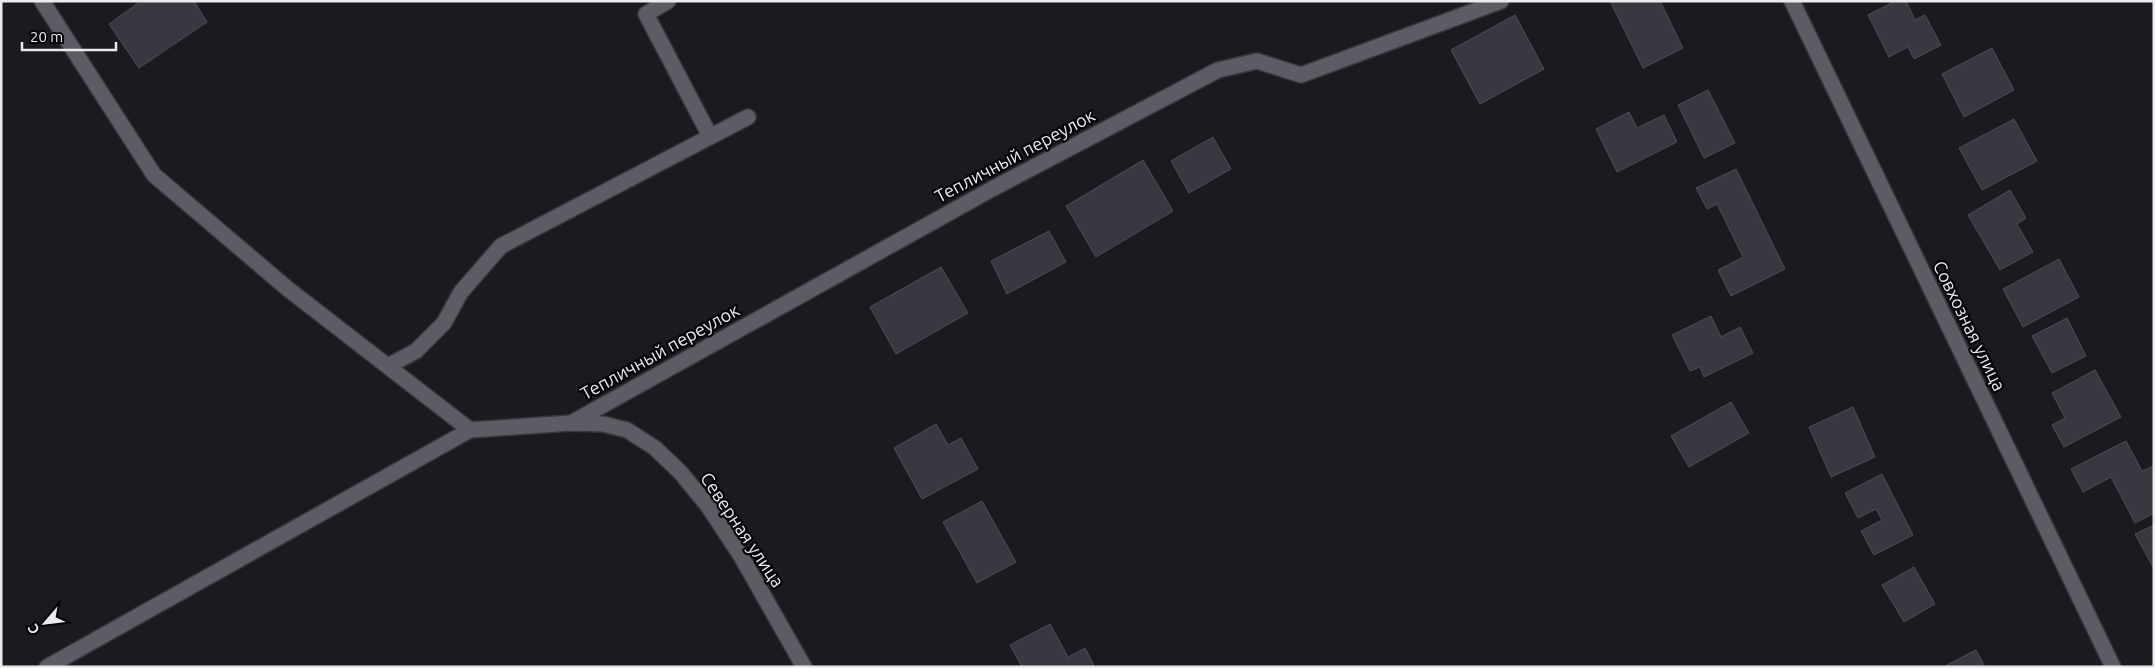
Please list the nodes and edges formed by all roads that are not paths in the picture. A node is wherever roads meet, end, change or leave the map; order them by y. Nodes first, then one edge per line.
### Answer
1 (42, 1) edge
2 (668, 1) edge
3 (1501, 1) edge
4 (1792, 1) edge
5 (748, 117) dead end
6 (710, 136) junction
7 (388, 366) junction
8 (571, 423) junction
9 (470, 430) junction
10 (48, 667) edge
11 (804, 667) edge
12 (2113, 667) edge

1 - 7 street
2 - 6 street
3 - 8 street, Тепличный переулок
4 - 12 street, Совхозная улица
5 - 6 street
6 - 7 street
7 - 9 street
8 - 9 street, Северная улица
8 - 11 street, Северная улица
9 - 10 street

